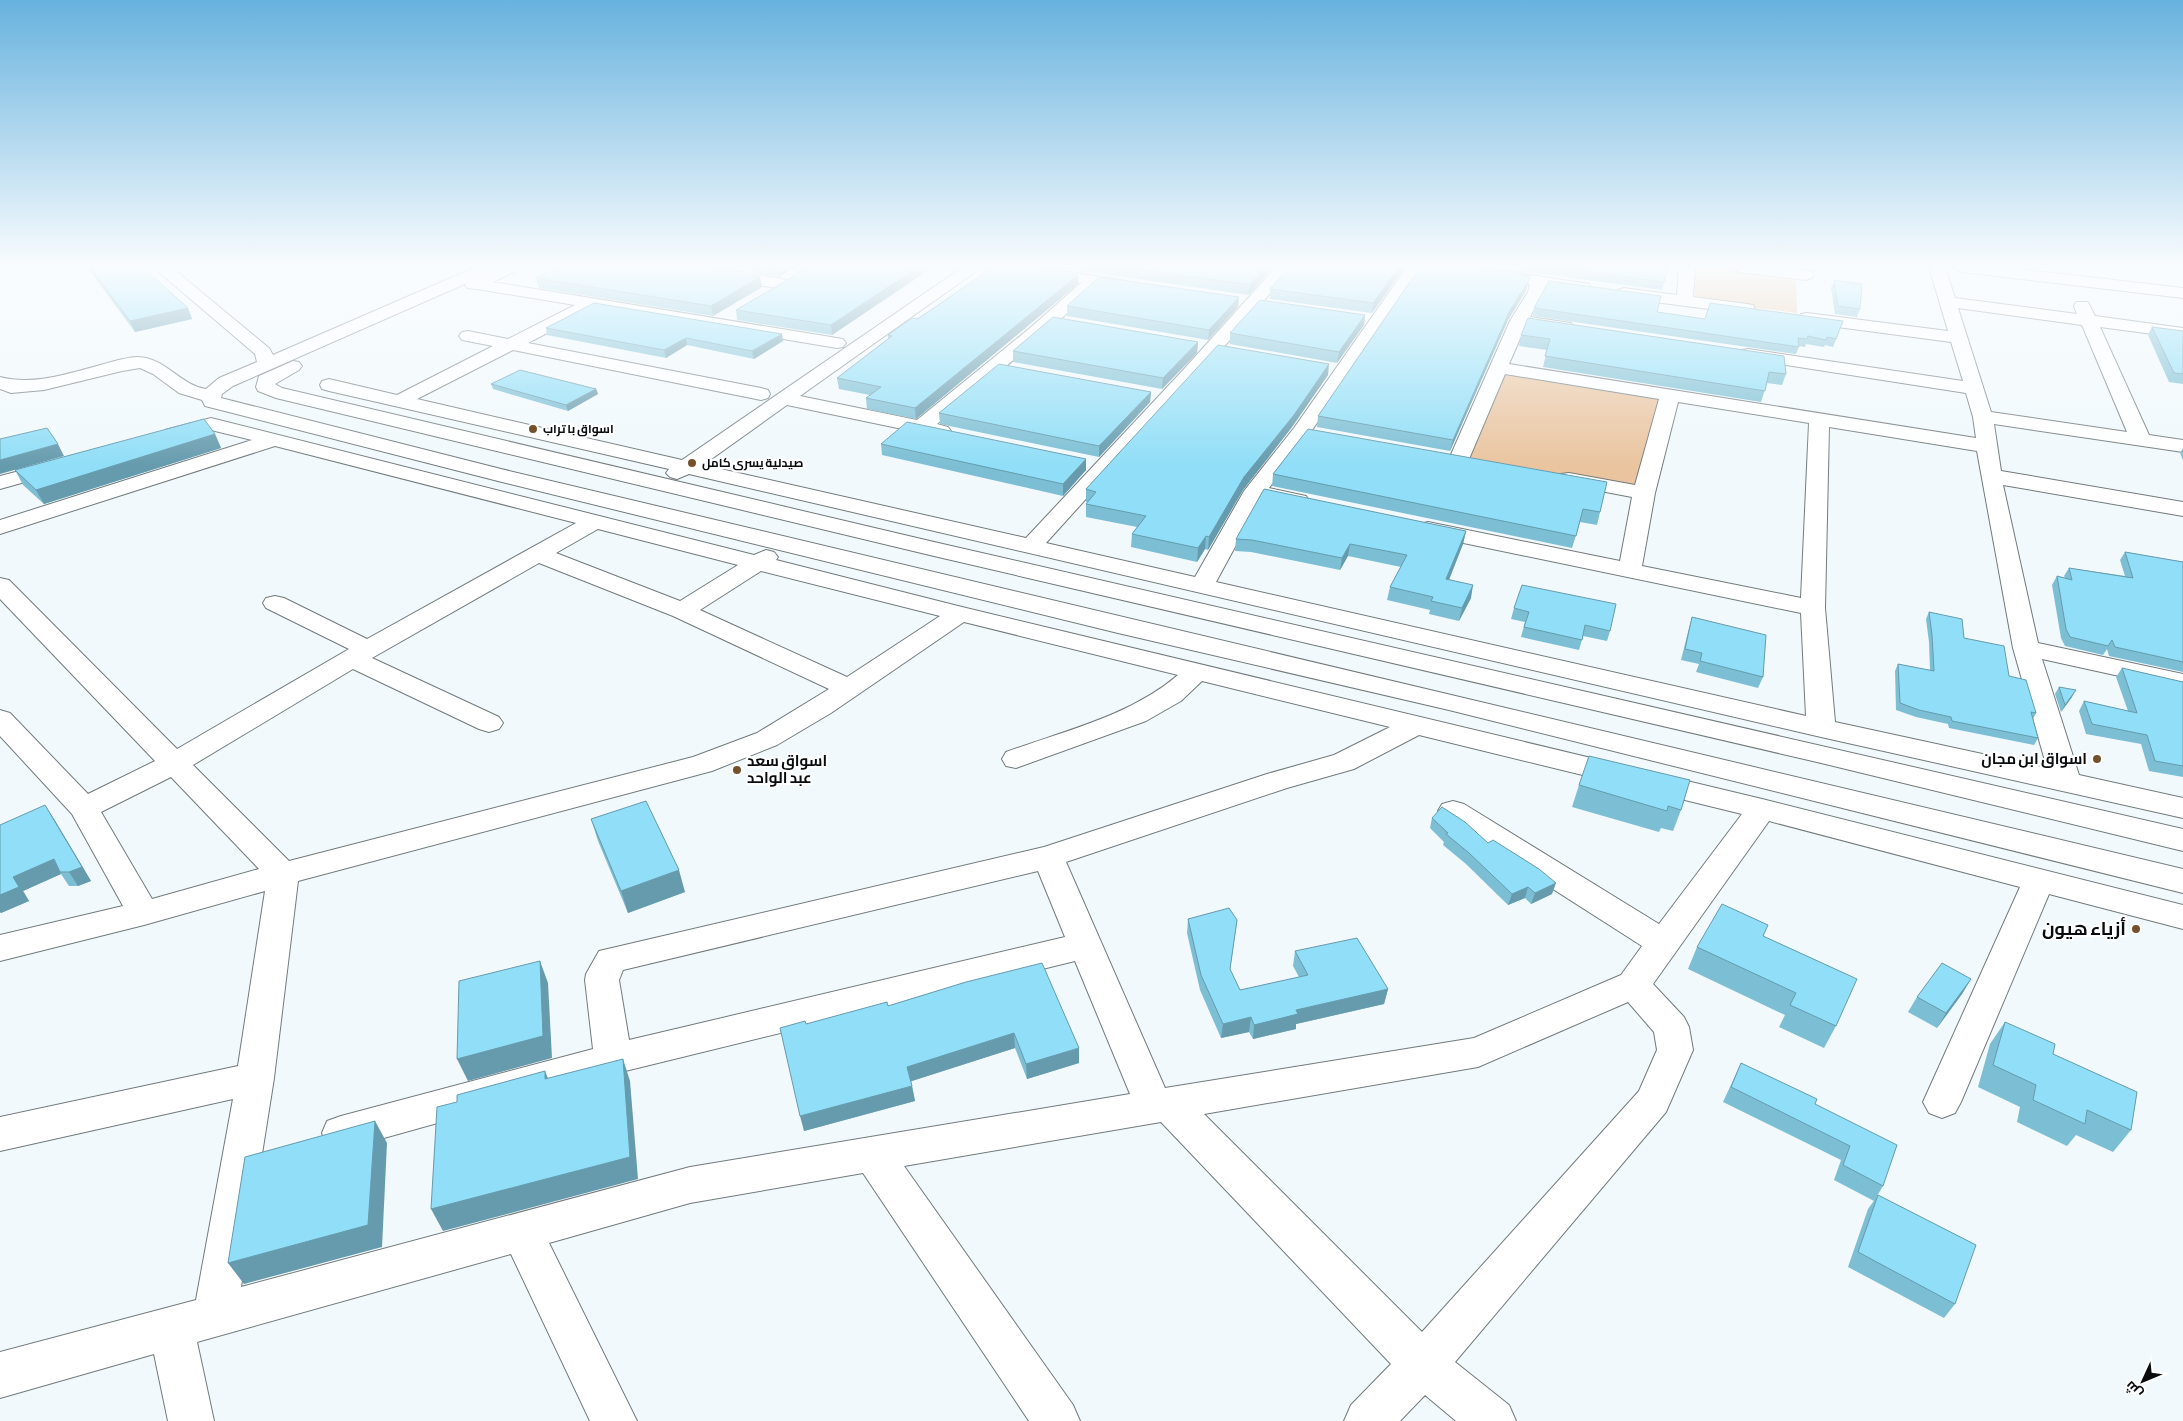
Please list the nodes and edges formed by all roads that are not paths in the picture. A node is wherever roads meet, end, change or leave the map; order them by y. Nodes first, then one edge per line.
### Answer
1 (241, 333) edge
2 (352, 333) edge
3 (534, 333) edge
4 (782, 333) edge
5 (851, 333) edge
6 (879, 333) edge
7 (1034, 333) edge
8 (1234, 333) edge
9 (1367, 333) edge
10 (1514, 333) edge
11 (1936, 333) edge
12 (1958, 333) edge
13 (2094, 333) edge
14 (468, 336) dead end
15 (1959, 338) junction
16 (837, 343) junction
17 (511, 345) junction
18 (1195, 345) edge
19 (1223, 350) junction
20 (1726, 351) edge
21 (996, 366) junction
22 (1500, 368) junction
23 (272, 369) junction
24 (1015, 369) edge
25 (0, 383) edge
26 (1973, 388) junction
27 (761, 394) junction
28 (1150, 394) edge
29 (212, 395) junction
30 (1670, 396) junction
31 (1169, 398) junction
32 (784, 399) junction
33 (399, 401) junction
34 (728, 416) dead end
35 (1983, 417) junction
36 (1819, 419) junction
37 (416, 425) junction
38 (921, 427) junction
39 (960, 435) edge
40 (550, 436) junction
41 (274, 440) junction
42 (475, 440) junction
43 (2141, 440) junction
44 (149, 441) edge
45 (376, 444) junction
46 (1986, 446) junction
47 (2183, 446) edge
48 (522, 450) junction
49 (436, 459) junction
50 (1459, 459) edge
51 (75, 462) edge
52 (671, 465) junction
53 (498, 475) junction
54 (1546, 475) edge
55 (1991, 476) junction
56 (0, 483) edge
57 (475, 489) junction
58 (1255, 492) junction
59 (1644, 493) junction
60 (835, 500) junction
61 (1319, 506) edge
62 (2178, 509) edge
63 (810, 519) junction
64 (596, 521) junction
65 (1412, 525) edge
66 (0, 527) edge
67 (2183, 531) edge
68 (783, 543) junction
69 (1032, 545) junction
70 (934, 549) junction
71 (538, 554) junction
72 (758, 563) junction
73 (1010, 567) junction
74 (1630, 570) junction
75 (907, 574) junction
76 (1203, 584) junction
77 (0, 585) edge
78 (990, 594) junction
79 (275, 602) dead end
80 (1813, 608) junction
81 (682, 611) junction
82 (960, 614) junction
83 (2026, 648) junction
84 (360, 654) junction
85 (1292, 666) junction
86 (1460, 670) junction
87 (1197, 672) junction
88 (2183, 682) edge
89 (849, 688) junction
90 (1280, 692) junction
91 (1570, 697) junction
92 (1448, 702) junction
93 (0, 719) edge
94 (489, 723) dead end
95 (1415, 725) junction
96 (1821, 728) junction
97 (1567, 732) junction
98 (1016, 759) dead end
99 (175, 763) junction
100 (2066, 782) junction
101 (84, 808) junction
102 (2183, 808) edge
103 (1762, 809) junction
104 (1453, 811) dead end
105 (2183, 840) edge
106 (1048, 857) junction
107 (283, 874) junction
108 (2039, 880) junction
109 (2183, 881) edge
110 (144, 913) junction
111 (2183, 916) edge
112 (1663, 944) junction
113 (1086, 945) junction
114 (0, 948) edge
115 (1633, 985) junction
116 (613, 1058) junction
117 (255, 1078) junction
118 (1942, 1102) dead end
119 (1162, 1105) junction
120 (0, 1134) edge
121 (872, 1154) junction
122 (241, 1160) junction
123 (522, 1231) junction
124 (215, 1315) junction
125 (171, 1327) junction
126 (1423, 1364) junction
127 (0, 1375) edge
128 (192, 1421) edge
129 (614, 1421) edge
130 (1057, 1421) edge
131 (1367, 1421) edge
132 (1493, 1421) edge

1 - 23 street
2 - 23 street
3 - 17 street
4 - 16 street
5 - 16 street
6 - 32 street
7 - 21 street
8 - 19 street
9 - 58 street
10 - 22 street
11 - 15 street
12 - 15 street
13 - 43 street
14 - 17 street
15 - 26 street
16 - 27 street
17 - 27 street
17 - 33 street
18 - 19 street
19 - 31 street
20 - 26 street
21 - 24 street
21 - 38 street
22 - 30 street
22 - 50 street
23 - 29 street
23 - 33 street
23 - 37 street
25 - 29 street
26 - 35 street
27 - 34 street
28 - 31 street
29 - 45 street
30 - 36 street
30 - 59 street
31 - 69 street
32 - 38 street
32 - 52 street
33 - 40 street
35 - 43 street
35 - 46 street
36 - 46 street
36 - 80 street
37 - 42 street
37 - 45 street
38 - 39 street
40 - 48 street
40 - 52 street
41 - 44 street
41 - 57 street
41 - 66 street
42 - 48 street
42 - 49 street
43 - 47 street
45 - 49 street
46 - 55 street
48 - 52 street
49 - 53 street
51 - 56 street
52 - 60 street
52 - 63 street
53 - 57 street
53 - 68 street
54 - 59 street
55 - 62 street
55 - 83 street
57 - 64 street
58 - 61 street
58 - 76 street
59 - 74 street
60 - 63 street
60 - 69 street
62 - 67 street
63 - 70 street
64 - 71 street
64 - 72 street
65 - 74 street
68 - 72 street
68 - 75 street
69 - 76 street
70 - 73 street
70 - 75 street
71 - 81 street
71 - 84 street
72 - 81 street
72 - 82 street
73 - 78 street
73 - 86 street
74 - 80 street
75 - 78 street
76 - 96 street
77 - 99 street
78 - 85 street
79 - 84 street
80 - 96 street
81 - 89 street
82 - 87 street
82 - 89 street
83 - 88 street
83 - 100 street
84 - 94 street
84 - 99 street
85 - 90 street
85 - 92 street
86 - 91 street
86 - 92 street
87 - 90 street
87 - 98 street
89 - 107 street
90 - 95 street
91 - 97 street
91 - 105 street
92 - 97 street
93 - 101 street
95 - 103 street
95 - 106 street
96 - 100 street
97 - 109 street
99 - 101 street
99 - 107 street
100 - 102 street
101 - 110 street
103 - 108 street
103 - 112 street
104 - 112 street
106 - 113 street
106 - 116 street
107 - 110 street
107 - 117 street
108 - 111 street
108 - 118 street
110 - 114 street
112 - 115 street
113 - 116 street
113 - 119 street
115 - 119 street
115 - 126 street
116 - 122 street
117 - 120 street
117 - 122 street
119 - 121 street
119 - 126 street
121 - 123 street
121 - 130 street
122 - 124 street
123 - 124 street
123 - 129 street
124 - 125 street
125 - 127 street
125 - 128 street
126 - 131 street
126 - 132 street

